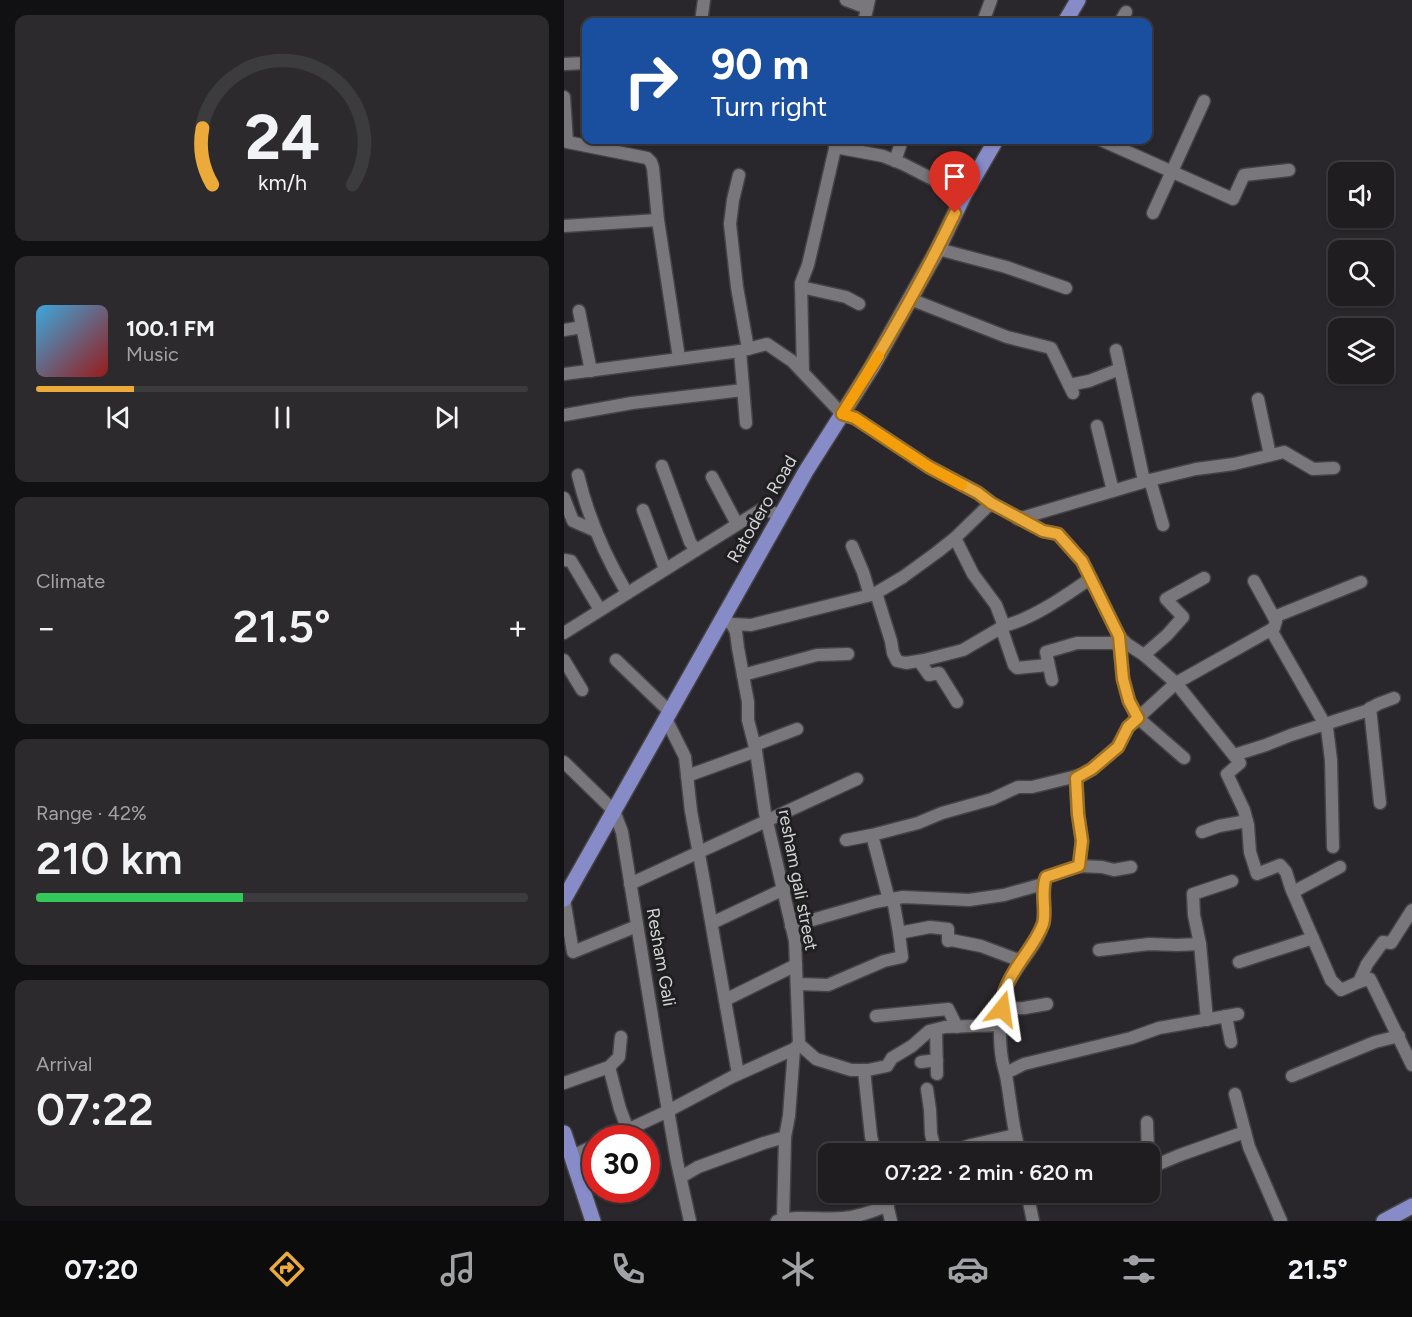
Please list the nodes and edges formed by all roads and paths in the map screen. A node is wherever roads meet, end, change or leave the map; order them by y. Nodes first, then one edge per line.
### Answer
1 (704, 0) edge
2 (846, 0) edge
3 (991, 0) edge
4 (1077, 0) edge
5 (868, 4) edge
6 (702, 18) edge
7 (984, 18) edge
8 (1067, 18) edge
9 (582, 63) edge
10 (564, 64) edge
11 (564, 97) edge
12 (1204, 101) dead end
13 (836, 144) edge
14 (840, 144) edge
15 (901, 144) edge
16 (994, 144) edge
17 (1110, 144) edge
18 (895, 161) junction
19 (1288, 170) dead end
20 (1172, 172) junction
21 (739, 175) dead end
22 (964, 195) junction
23 (1153, 213) dead end
24 (658, 220) junction
25 (564, 226) edge
26 (938, 249) junction
27 (801, 287) junction
28 (1066, 288) dead end
29 (910, 299) junction
30 (859, 304) dead end
31 (579, 311) dead end
32 (582, 327) junction
33 (564, 330) edge
34 (744, 350) junction
35 (1116, 350) dead end
36 (680, 358) junction
37 (1120, 369) junction
38 (591, 370) junction
39 (803, 372) junction
40 (564, 374) edge
41 (743, 390) junction
42 (1258, 399) dead end
43 (842, 414) junction
44 (564, 416) edge
45 (746, 423) dead end
46 (1097, 426) dead end
47 (1270, 455) junction
48 (662, 466) dead end
49 (1334, 468) dead end
50 (578, 475) dead end
51 (712, 477) dead end
52 (1147, 480) junction
53 (1113, 490) junction
54 (564, 498) edge
55 (991, 503) junction
56 (644, 510) dead end
57 (781, 515) junction
58 (1018, 519) junction
59 (736, 524) junction
60 (1163, 525) dead end
61 (596, 531) junction
62 (955, 538) junction
63 (852, 546) dead end
64 (696, 550) junction
65 (564, 560) edge
66 (665, 569) junction
67 (1090, 578) junction
68 (1204, 578) dead end
69 (1254, 581) dead end
70 (1361, 582) dead end
71 (627, 593) junction
72 (873, 594) junction
73 (600, 610) junction
74 (1274, 617) junction
75 (727, 622) junction
76 (1002, 626) junction
77 (1271, 630) junction
78 (564, 633) edge
79 (1119, 640) junction
80 (848, 654) dead end
81 (1144, 655) junction
82 (564, 660) edge
83 (616, 660) dead end
84 (919, 661) junction
85 (1048, 665) junction
86 (743, 675) junction
87 (1052, 680) dead end
88 (1176, 683) junction
89 (582, 690) dead end
90 (1394, 698) dead end
91 (957, 702) dead end
92 (1370, 708) junction
93 (668, 716) junction
94 (1138, 718) junction
95 (1324, 724) junction
96 (797, 729) dead end
97 (755, 748) junction
98 (1234, 755) junction
99 (1184, 758) dead end
100 (564, 762) edge
101 (1083, 774) junction
102 (687, 776) junction
103 (857, 779) dead end
104 (1380, 803) dead end
105 (614, 811) junction
106 (767, 820) junction
107 (1247, 821) junction
108 (1202, 832) dead end
109 (872, 835) junction
110 (846, 840) dead end
111 (1333, 847) dead end
112 (699, 853) junction
113 (1079, 866) junction
114 (1131, 867) dead end
115 (1340, 867) dead end
116 (1232, 881) dead end
117 (630, 884) junction
118 (1043, 885) junction
119 (784, 889) junction
120 (1293, 892) junction
121 (564, 899) edge
122 (891, 899) junction
123 (1412, 910) edge
124 (712, 923) junction
125 (637, 926) junction
126 (792, 926) junction
127 (899, 933) junction
128 (1313, 938) junction
129 (1200, 944) junction
130 (1099, 950) dead end
131 (569, 954) edge
132 (1021, 961) junction
133 (1239, 962) dead end
134 (796, 966) junction
135 (1359, 982) junction
136 (797, 984) junction
137 (725, 1000) junction
138 (1047, 1004) dead end
139 (1002, 1009) junction
140 (876, 1016) dead end
141 (1207, 1020) junction
142 (1000, 1025) junction
143 (957, 1027) junction
144 (936, 1030) junction
145 (1399, 1036) junction
146 (621, 1037) dead end
147 (1231, 1042) dead end
148 (796, 1046) junction
149 (937, 1060) junction
150 (921, 1062) dead end
151 (1412, 1065) edge
152 (609, 1067) junction
153 (864, 1070) junction
154 (1006, 1073) junction
155 (738, 1074) junction
156 (937, 1074) dead end
157 (1292, 1076) dead end
158 (564, 1083) edge
159 (927, 1089) dead end
160 (1235, 1094) dead end
161 (668, 1111) junction
162 (1147, 1122) dead end
163 (626, 1125) edge
164 (639, 1125) edge
165 (1245, 1132) junction
166 (564, 1133) edge
167 (1015, 1135) junction
168 (785, 1137) junction
169 (873, 1143) edge
170 (933, 1143) edge
171 (980, 1143) edge
172 (1017, 1143) edge
173 (1148, 1143) edge
174 (582, 1151) edge
175 (572, 1156) junction
176 (1160, 1163) edge
177 (681, 1177) junction
178 (1029, 1203) edge
179 (888, 1205) joint
180 (1412, 1206) edge
181 (859, 1218) edge
182 (781, 1220) edge
183 (593, 1221) edge
184 (690, 1221) edge
185 (891, 1221) edge
186 (1033, 1221) edge
187 (1281, 1221) edge
188 (1384, 1221) edge

1 - 6 street
2 - 5 street
3 - 7 street
4 - 8 main road
9 - 10 street
11 - 24 street
12 - 20 street
13 - 27 street
14 - 18 street
15 - 18 street
16 - 22 main road, Ratodero Road
17 - 20 street
18 - 22 street
19 - 20 street
20 - 23 street
21 - 34 street
22 - 26 main road, Ratodero Road
24 - 25 street
24 - 36 street
26 - 28 street
26 - 29 main road, Ratodero Road
27 - 30 street
27 - 39 street
29 - 37 street
29 - 43 main road, Ratodero Road
31 - 32 street
32 - 33 street
32 - 38 street
34 - 36 street
34 - 39 street
34 - 41 street
35 - 37 street
36 - 38 street
37 - 52 street
38 - 40 street
39 - 43 street
41 - 44 street
41 - 45 street
42 - 47 street
43 - 55 street
43 - 57 main road, Ratodero Road
46 - 53 street
47 - 49 street
47 - 52 street
48 - 64 street
50 - 61 street
51 - 59 street
52 - 53 street
52 - 60 street
53 - 58 street
54 - 61 street
55 - 58 street
55 - 62 street
56 - 66 street
57 - 59 street
57 - 75 main road, Ratodero Road
58 - 67 street
59 - 64 street
61 - 71 street
62 - 72 street
62 - 76 street
63 - 72 street
64 - 66 street
65 - 73 street
66 - 71 street
67 - 76 street
67 - 79 street
68 - 81 street
69 - 74 street
70 - 74 street
71 - 73 street
72 - 75 street
72 - 84 street
73 - 78 street
74 - 77 street
75 - 86 street, resham gali street
75 - 93 main road, Ratodero Road
76 - 84 street
76 - 85 street
77 - 88 street
77 - 95 street
79 - 81 street
79 - 85 street
79 - 94 street
80 - 86 street
81 - 88 street
82 - 89 street
83 - 93 street
84 - 91 street
85 - 87 street
86 - 97 street, resham gali street
88 - 94 street
88 - 98 street
90 - 92 street
92 - 95 street
92 - 104 street
93 - 102 street
93 - 105 main road, Ratodero Road
94 - 99 street
94 - 101 street
95 - 98 street
95 - 111 street
96 - 97 street
97 - 102 street
97 - 106 street, resham gali street
98 - 107 street
100 - 105 street
101 - 109 street
101 - 113 street
102 - 112 street
103 - 106 street
105 - 117 street, Resham Gali
105 - 121 main road, Ratodero Road
106 - 112 street
106 - 119 street, resham gali street
107 - 108 street
107 - 120 street
109 - 110 street
109 - 122 street
112 - 117 street
112 - 124 street
113 - 114 street
113 - 118 street
115 - 120 street
116 - 129 street
117 - 125 street, Resham Gali
118 - 122 street
118 - 132 street
119 - 124 street
119 - 126 street, resham gali street
120 - 128 street
121 - 131 street
122 - 126 street
122 - 127 street
123 - 135 street
124 - 137 street
125 - 131 street
125 - 161 street, Resham Gali
126 - 134 street, resham gali street
127 - 132 street
127 - 136 street
128 - 133 street
128 - 135 street
129 - 130 street
129 - 141 street
132 - 139 street
134 - 136 street, resham gali street
134 - 137 street
135 - 145 street
136 - 148 street, resham gali street
137 - 155 street
138 - 139 street
139 - 142 street
140 - 143 street
141 - 147 street
141 - 154 street
142 - 143 street
142 - 154 street
143 - 144 street
144 - 149 street
144 - 153 street
145 - 151 street
145 - 157 street
146 - 152 street
148 - 153 street
148 - 155 street
148 - 168 street, resham gali street
149 - 150 street
149 - 156 street
152 - 158 street
152 - 163 street
153 - 169 street
154 - 167 street
155 - 161 street
159 - 170 street
160 - 165 street
161 - 164 street
161 - 177 street, Resham Gali
162 - 173 street
165 - 176 street
165 - 187 street
166 - 175 main road
167 - 171 street
167 - 172 street
168 - 177 street
168 - 182 street, resham gali street
174 - 175 street
175 - 183 main road
177 - 184 street, Resham Gali
178 - 186 street
179 - 181 street
179 - 185 street
180 - 188 main road
181 - 182 street

